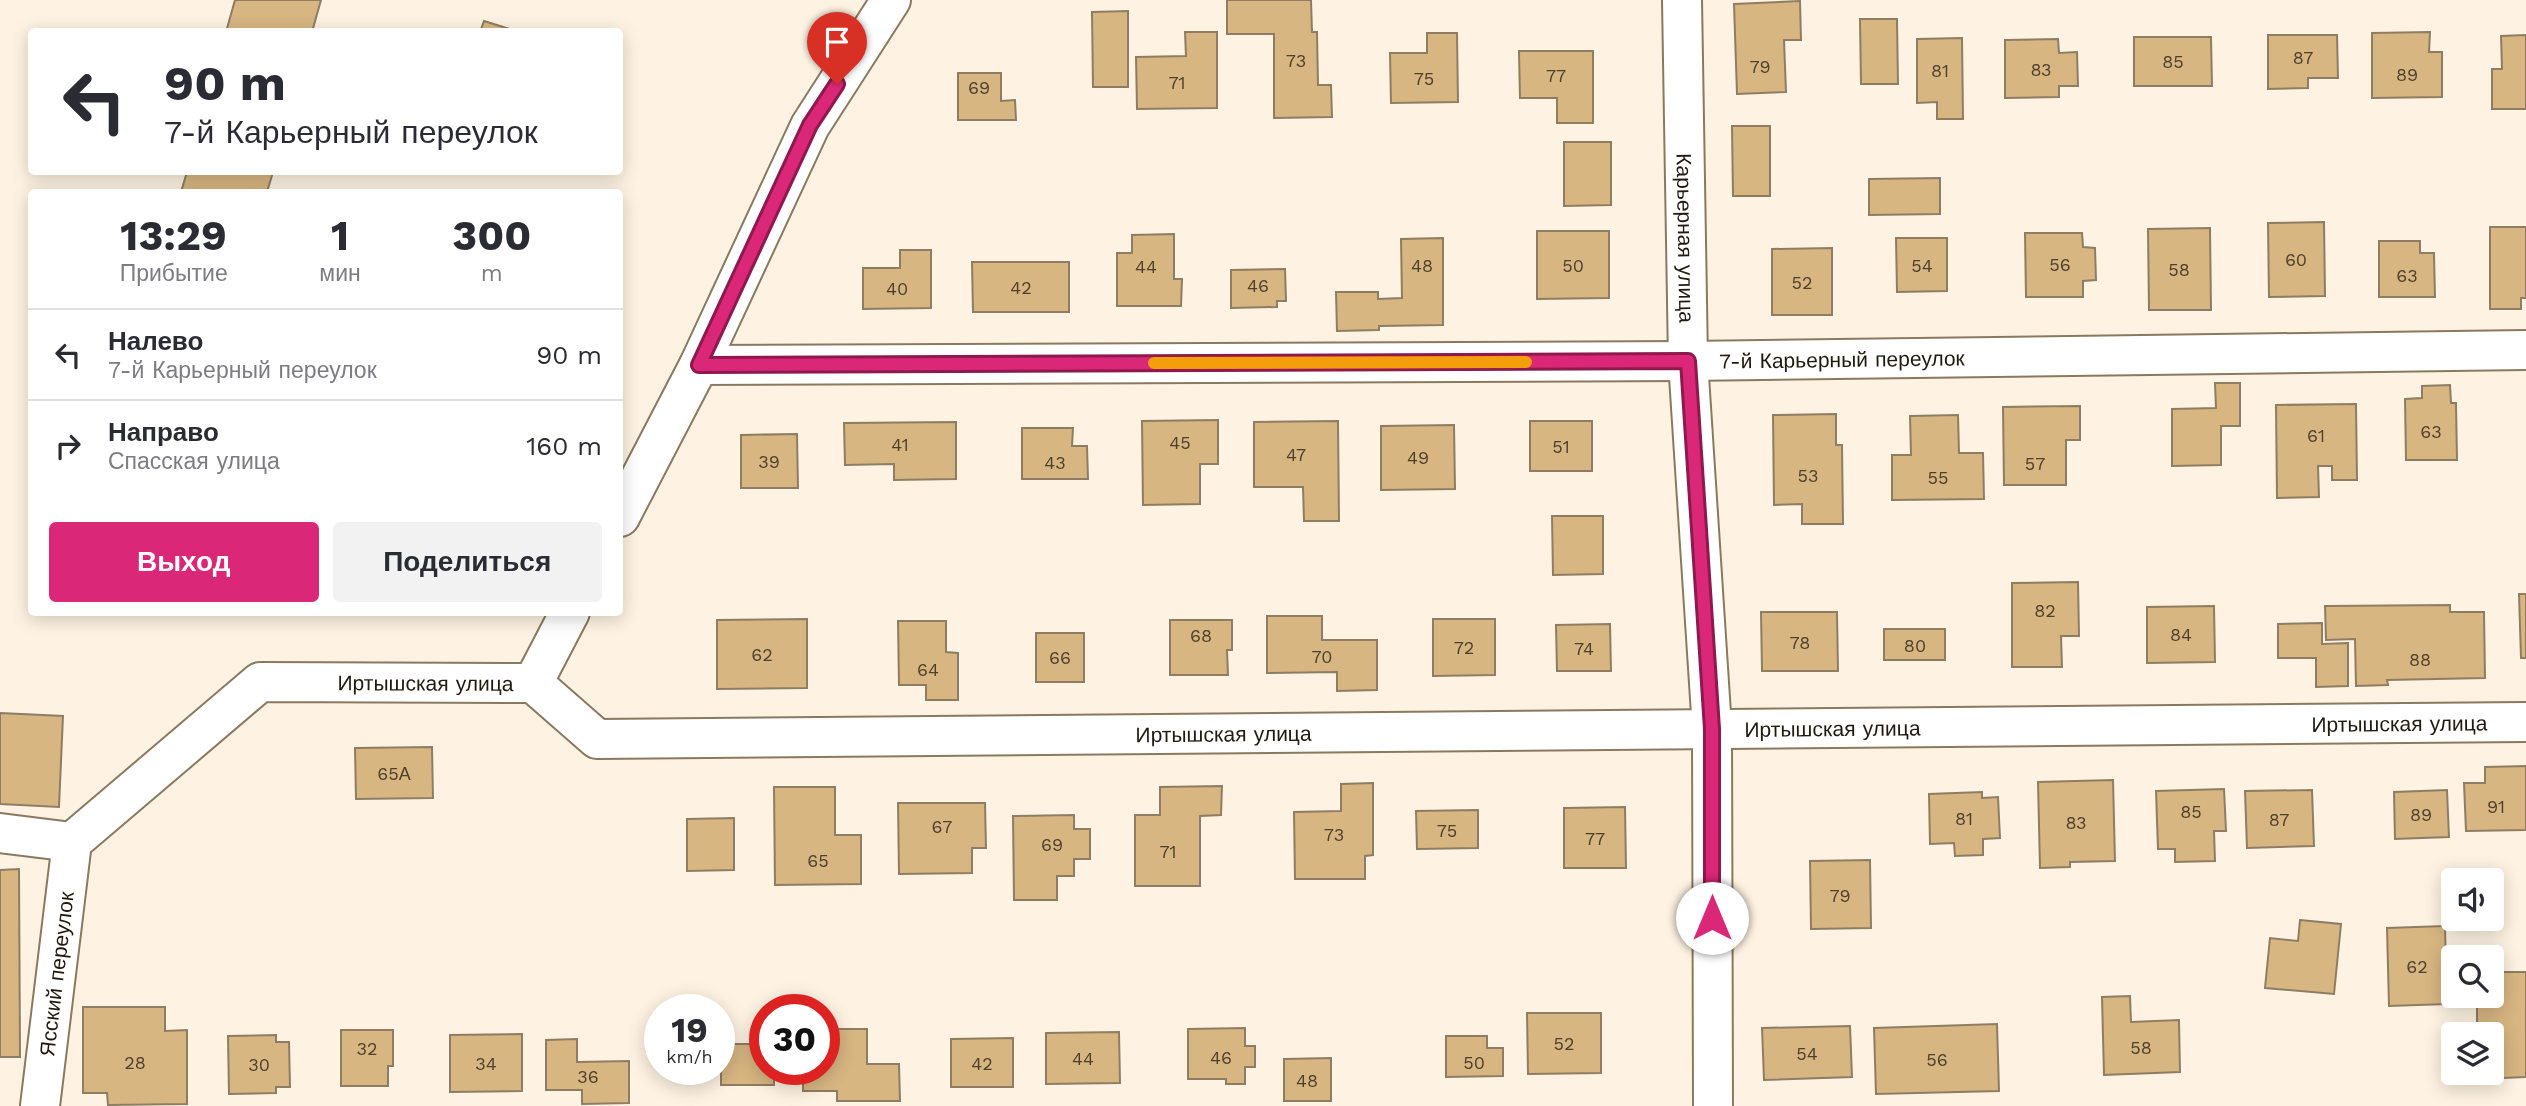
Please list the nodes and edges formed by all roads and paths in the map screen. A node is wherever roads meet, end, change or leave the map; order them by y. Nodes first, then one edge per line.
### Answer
1 (891, 0) edge
2 (1682, 0) edge
3 (2526, 350) edge
4 (1688, 361) junction
5 (699, 365) junction
6 (623, 511) edge
7 (568, 616) edge
8 (533, 683) junction
9 (2526, 722) edge
10 (1712, 729) junction
11 (0, 833) edge
12 (72, 842) junction
13 (40, 1106) edge
14 (1713, 1106) edge

1 - 5 street
2 - 4 street, Карьерная улица
3 - 4 street, 7-й Карьерный переулок
4 - 5 street, 7-й Карьерный переулок
4 - 10 street, Карьерная улица
5 - 6 street
7 - 8 street
8 - 10 street, Иртышская улица
8 - 12 street, Иртышская улица
9 - 10 street, Иртышская улица
10 - 14 street, Карьерная улица
11 - 12 street
12 - 13 street, Ясский переулок

